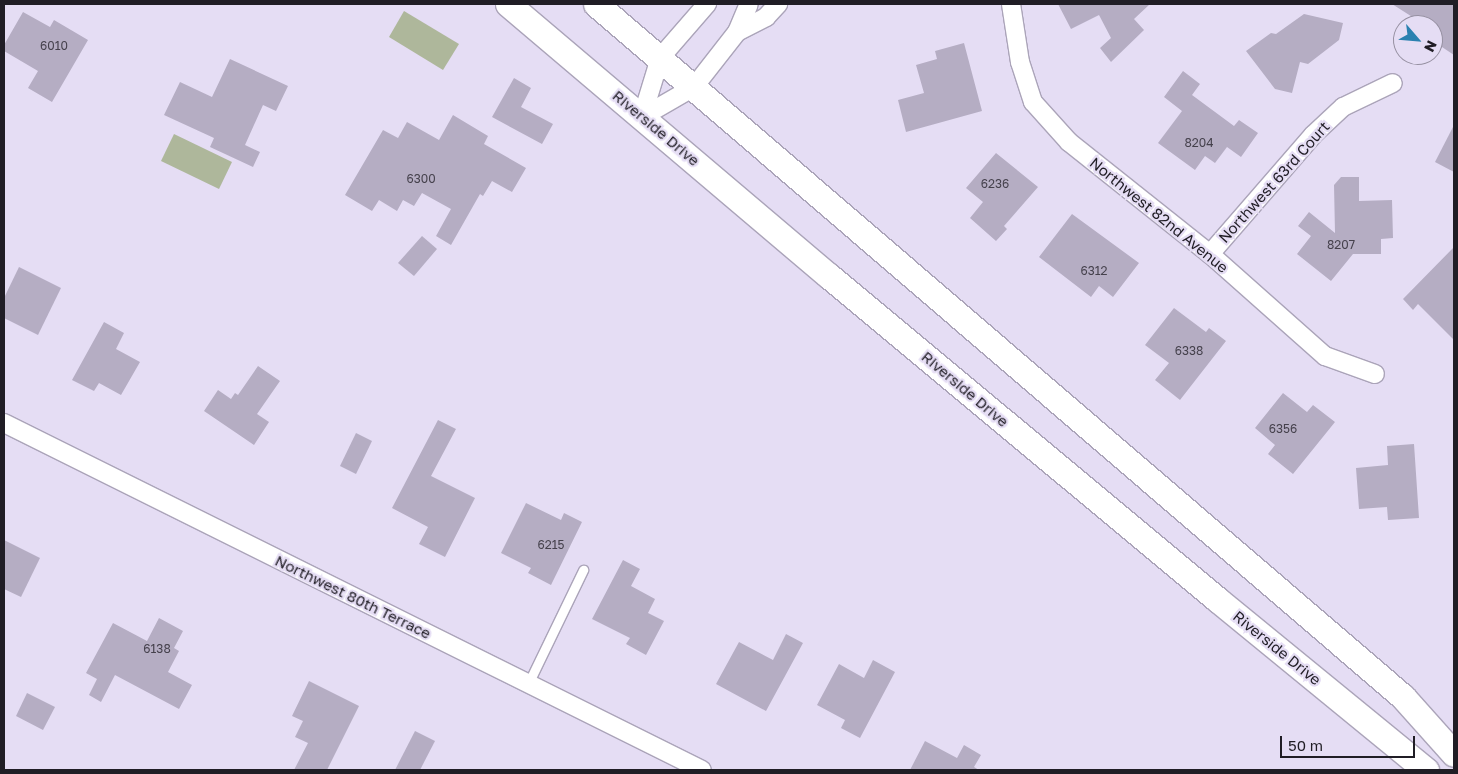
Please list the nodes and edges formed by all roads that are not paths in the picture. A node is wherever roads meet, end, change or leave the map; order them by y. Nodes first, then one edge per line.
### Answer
1 (508, 4) edge
2 (596, 4) edge
3 (707, 4) edge
4 (749, 4) edge
5 (778, 4) edge
6 (1011, 4) edge
7 (738, 32) junction
8 (660, 58) junction
9 (1393, 82) dead end
10 (694, 86) junction
11 (642, 117) junction
12 (1210, 254) junction
13 (1375, 374) dead end
14 (4, 423) edge
15 (583, 570) dead end
16 (528, 684) junction
17 (1403, 697) junction
18 (1454, 736) edge
19 (1454, 754) edge
20 (702, 770) edge
21 (1426, 770) edge

1 - 11 street, Riverside Drive
2 - 8 street
3 - 8 street
4 - 7 street
5 - 7 street
6 - 12 street, Northwest 82nd Avenue
7 - 10 street
8 - 10 street
8 - 11 street
9 - 12 street, Northwest 63rd Court
10 - 11 street
10 - 17 street
11 - 21 street, Riverside Drive
12 - 13 street, Northwest 82nd Avenue
14 - 16 street, Northwest 80th Terrace
15 - 16 lane
16 - 20 street, Northwest 80th Terrace
17 - 18 street
17 - 19 street

